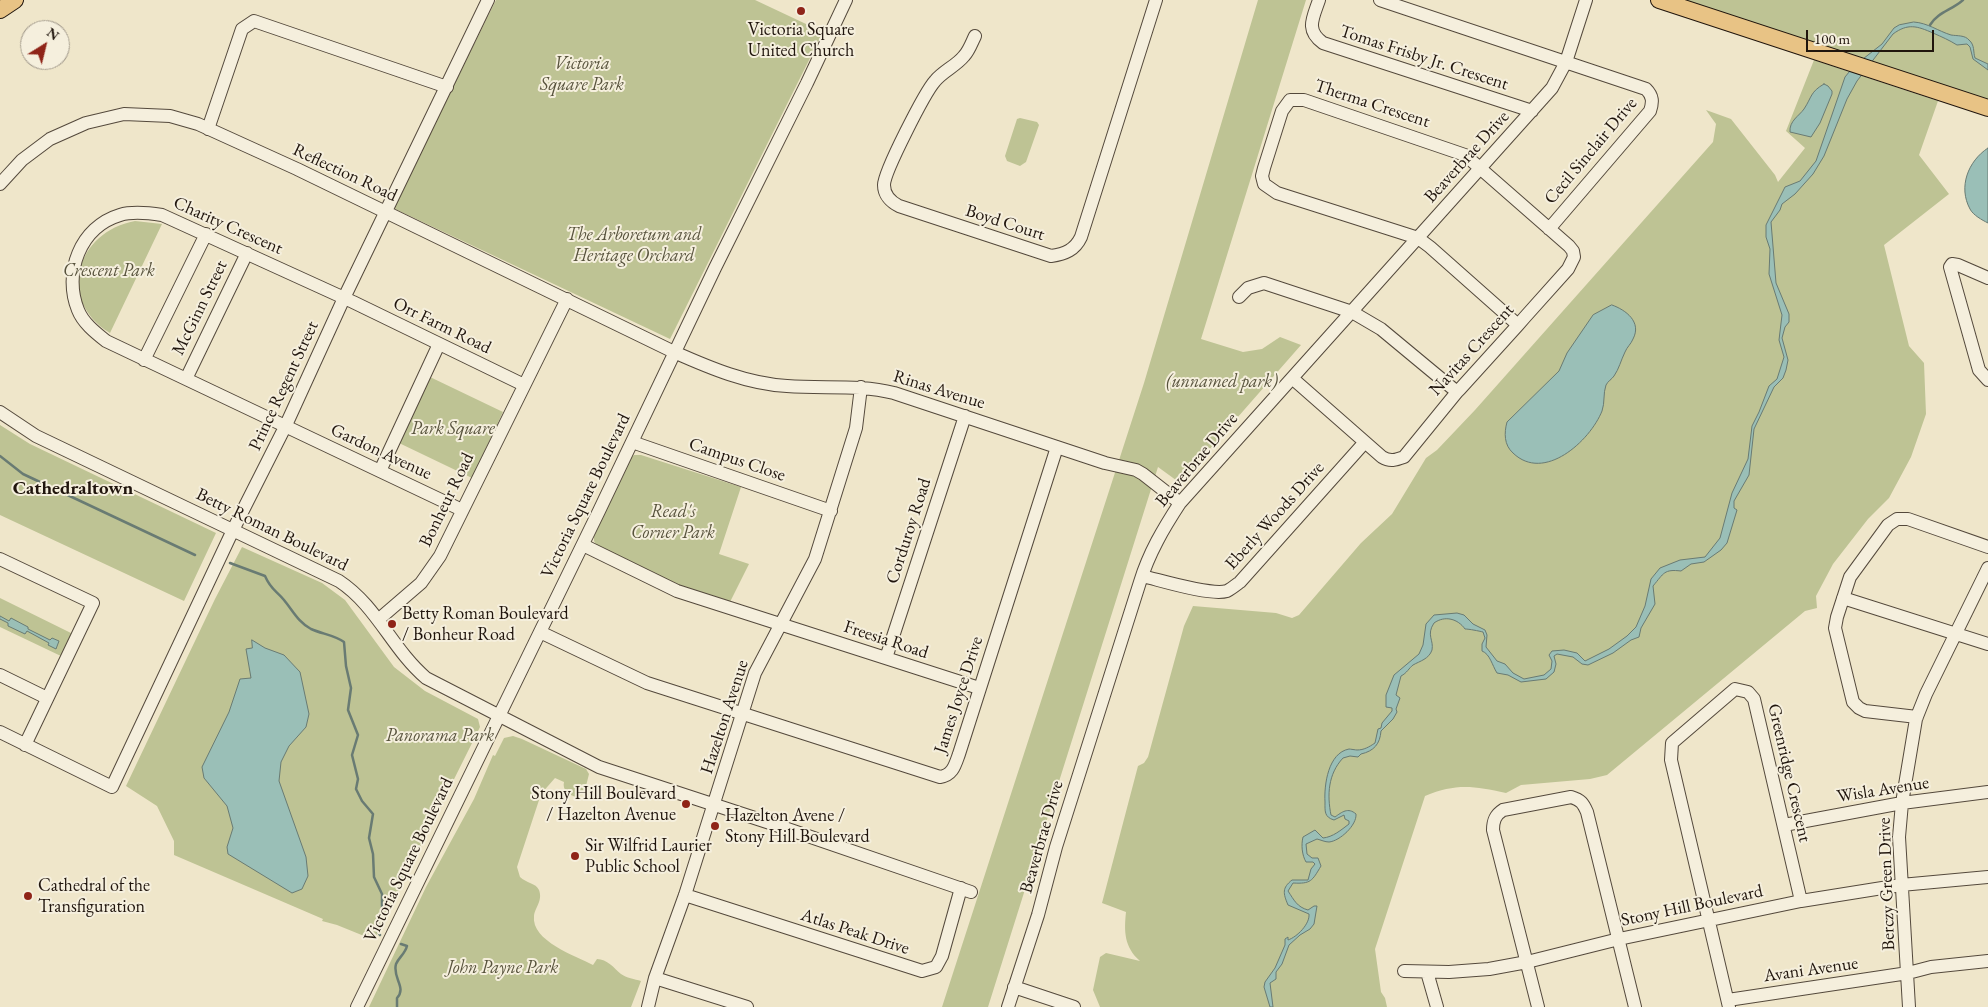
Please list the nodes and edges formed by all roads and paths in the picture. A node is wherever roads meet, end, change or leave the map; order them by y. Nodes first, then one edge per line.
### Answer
1 (15, 0) edge
2 (846, 0) edge
3 (1156, 0) edge
4 (1319, 0) edge
5 (1380, 0) edge
6 (1586, 0) edge
7 (1659, 0) edge
8 (486, 1) edge
9 (0, 10) edge
10 (975, 36) dead end
11 (1566, 62) junction
12 (447, 87) junction
13 (1988, 108) edge
14 (1532, 111) junction
15 (208, 129) junction
16 (1481, 168) junction
17 (0, 184) edge
18 (387, 212) junction
19 (1549, 228) junction
20 (206, 234) junction
21 (1418, 238) junction
22 (246, 253) junction
23 (1988, 278) edge
24 (1239, 296) dead end
25 (344, 298) junction
26 (567, 299) junction
27 (1352, 312) junction
28 (1518, 325) junction
29 (438, 344) junction
30 (674, 352) junction
31 (144, 360) junction
32 (1292, 378) junction
33 (186, 379) junction
34 (1988, 380) edge
35 (524, 385) junction
36 (861, 387) junction
37 (1457, 392) junction
38 (0, 412) edge
39 (965, 416) junction
40 (286, 425) junction
41 (632, 442) junction
42 (1365, 442) junction
43 (1057, 447) junction
44 (380, 471) junction
45 (1180, 503) junction
46 (462, 510) junction
47 (831, 511) junction
48 (233, 530) junction
49 (583, 545) junction
50 (1988, 547) edge
51 (0, 559) edge
52 (1988, 568) edge
53 (1142, 576) junction
54 (1842, 598) junction
55 (378, 620) junction
56 (781, 625) junction
57 (540, 632) junction
58 (1955, 633) junction
59 (1988, 644) edge
60 (886, 658) junction
61 (0, 676) edge
62 (979, 688) junction
63 (48, 698) junction
64 (743, 713) junction
65 (499, 716) junction
66 (1917, 717) junction
67 (0, 732) edge
68 (26, 745) junction
69 (1988, 792) edge
70 (1902, 803) junction
71 (714, 805) junction
72 (1784, 825) junction
73 (1988, 876) edge
74 (1901, 885) junction
75 (685, 895) junction
76 (1801, 902) junction
77 (1710, 920) junction
78 (1619, 939) junction
79 (1988, 961) edge
80 (1527, 962) junction
81 (1404, 971) dead end
82 (1427, 972) junction
83 (1908, 973) junction
84 (655, 978) junction
85 (1014, 987) junction
86 (1728, 1003) edge
87 (357, 1007) edge
88 (648, 1007) edge
89 (747, 1007) edge
90 (1008, 1007) edge
91 (1074, 1007) edge
92 (1437, 1007) edge
93 (1538, 1007) edge
94 (1635, 1007) edge
95 (1909, 1007) edge

1 - 9 main road
2 - 30 street, Victoria Square Boulevard
3 - 10 street, Boyd Court
4 - 14 street, Tomas Frisby Jr. Crescent
5 - 11 street
6 - 11 street, Beaverbrae Drive
7 - 13 main road
8 - 12 street, Prince Regent Street
11 - 14 street, Beaverbrae Drive
11 - 19 street, Cecil Sinclair Drive
12 - 15 street
12 - 18 street, Prince Regent Street
14 - 16 street, Beaverbrae Drive
15 - 17 street, Reflection Road
15 - 18 street, Reflection Road
16 - 19 street, Navitas Crescent
16 - 21 street, Beaverbrae Drive
16 - 21 street, Therma Crescent
18 - 25 street, Prince Regent Street
18 - 26 street, Reflection Road
19 - 28 street, Navitas Crescent
20 - 22 street, Charity Crescent
20 - 31 street
20 - 31 street, Charity Crescent
21 - 27 street, Beaverbrae Drive
21 - 28 street
22 - 25 street, Charity Crescent
22 - 33 street, McGinn Street
23 - 34 street
24 - 27 street
25 - 29 street, Orr Farm Road
25 - 40 street, Prince Regent Street
26 - 30 street, Reflection Road
26 - 35 street, Bonheur Road
27 - 32 street, Beaverbrae Drive
27 - 37 street
28 - 37 street, Navitas Crescent
29 - 35 street, Orr Farm Road
29 - 44 street
30 - 36 street, Rinas Avenue
30 - 41 street, Victoria Square Boulevard
31 - 33 street, Charity Crescent
32 - 42 street, Navitas Crescent
32 - 45 street, Beaverbrae Drive
33 - 40 street, Charity Crescent
35 - 46 street, Bonheur Road
36 - 39 street, Rinas Avenue
36 - 47 street, Hazelton Avenue
37 - 42 street, Navitas Crescent
38 - 48 street, Betty Roman Boulevard
39 - 43 street, Rinas Avenue
39 - 60 street, Corduroy Road
40 - 44 street, Gardon Avenue
40 - 48 street, Prince Regent Street
41 - 47 street, Campus Close
41 - 49 street, Victoria Square Boulevard
42 - 53 street, Eberly Woods Drive
43 - 45 street, Rinas Avenue
43 - 62 street, James Joyce Drive
44 - 46 street, Gardon Avenue
45 - 53 street, Beaverbrae Drive
46 - 55 street, Bonheur Road
47 - 56 street, Hazelton Avenue
48 - 55 street, Betty Roman Boulevard
48 - 68 street, Prince Regent Street
49 - 56 street, Freesia Road
49 - 57 street, Victoria Square Boulevard
50 - 54 street
51 - 63 street
52 - 58 street, Berczy Green Drive
53 - 85 street, Beaverbrae Drive
54 - 58 street
54 - 66 street
55 - 65 street, Betty Roman Boulevard
56 - 60 street, Freesia Road
56 - 64 street, Hazelton Avenue
57 - 64 street, James Joyce Drive
57 - 65 street, Victoria Square Boulevard
58 - 59 street
58 - 66 street, Berczy Green Drive
60 - 62 street, Freesia Road
61 - 63 street
62 - 64 street, James Joyce Drive
63 - 68 street
64 - 71 street, Hazelton Avenue
65 - 71 street
65 - 87 street, Victoria Square Boulevard
66 - 70 street, Berczy Green Drive
67 - 68 street
69 - 70 street, Wisla Avenue
70 - 72 street, Wisla Avenue
70 - 74 street, Berczy Green Drive
71 - 75 street, Hazelton Avenue
71 - 75 street, Atlas Peak Drive
72 - 76 street, Greenridge Crescent
72 - 77 street, Greenridge Crescent
73 - 74 street, Stony Hill Boulevard
74 - 76 street, Stony Hill Boulevard
74 - 83 street, Berczy Green Drive
75 - 84 street, Hazelton Avenue
76 - 77 street, Stony Hill Boulevard
77 - 78 street, Stony Hill Boulevard
77 - 86 street
78 - 80 street, Stony Hill Boulevard
78 - 80 street
78 - 94 street
79 - 83 street, Avani Avenue
80 - 82 street, Stony Hill Boulevard
80 - 93 street
81 - 82 street, Stony Hill Boulevard
82 - 92 street
83 - 86 street, Avani Avenue
83 - 95 street, Berczy Green Drive
84 - 88 street, Hazelton Avenue
84 - 89 street
85 - 90 street, Beaverbrae Drive
85 - 91 street

